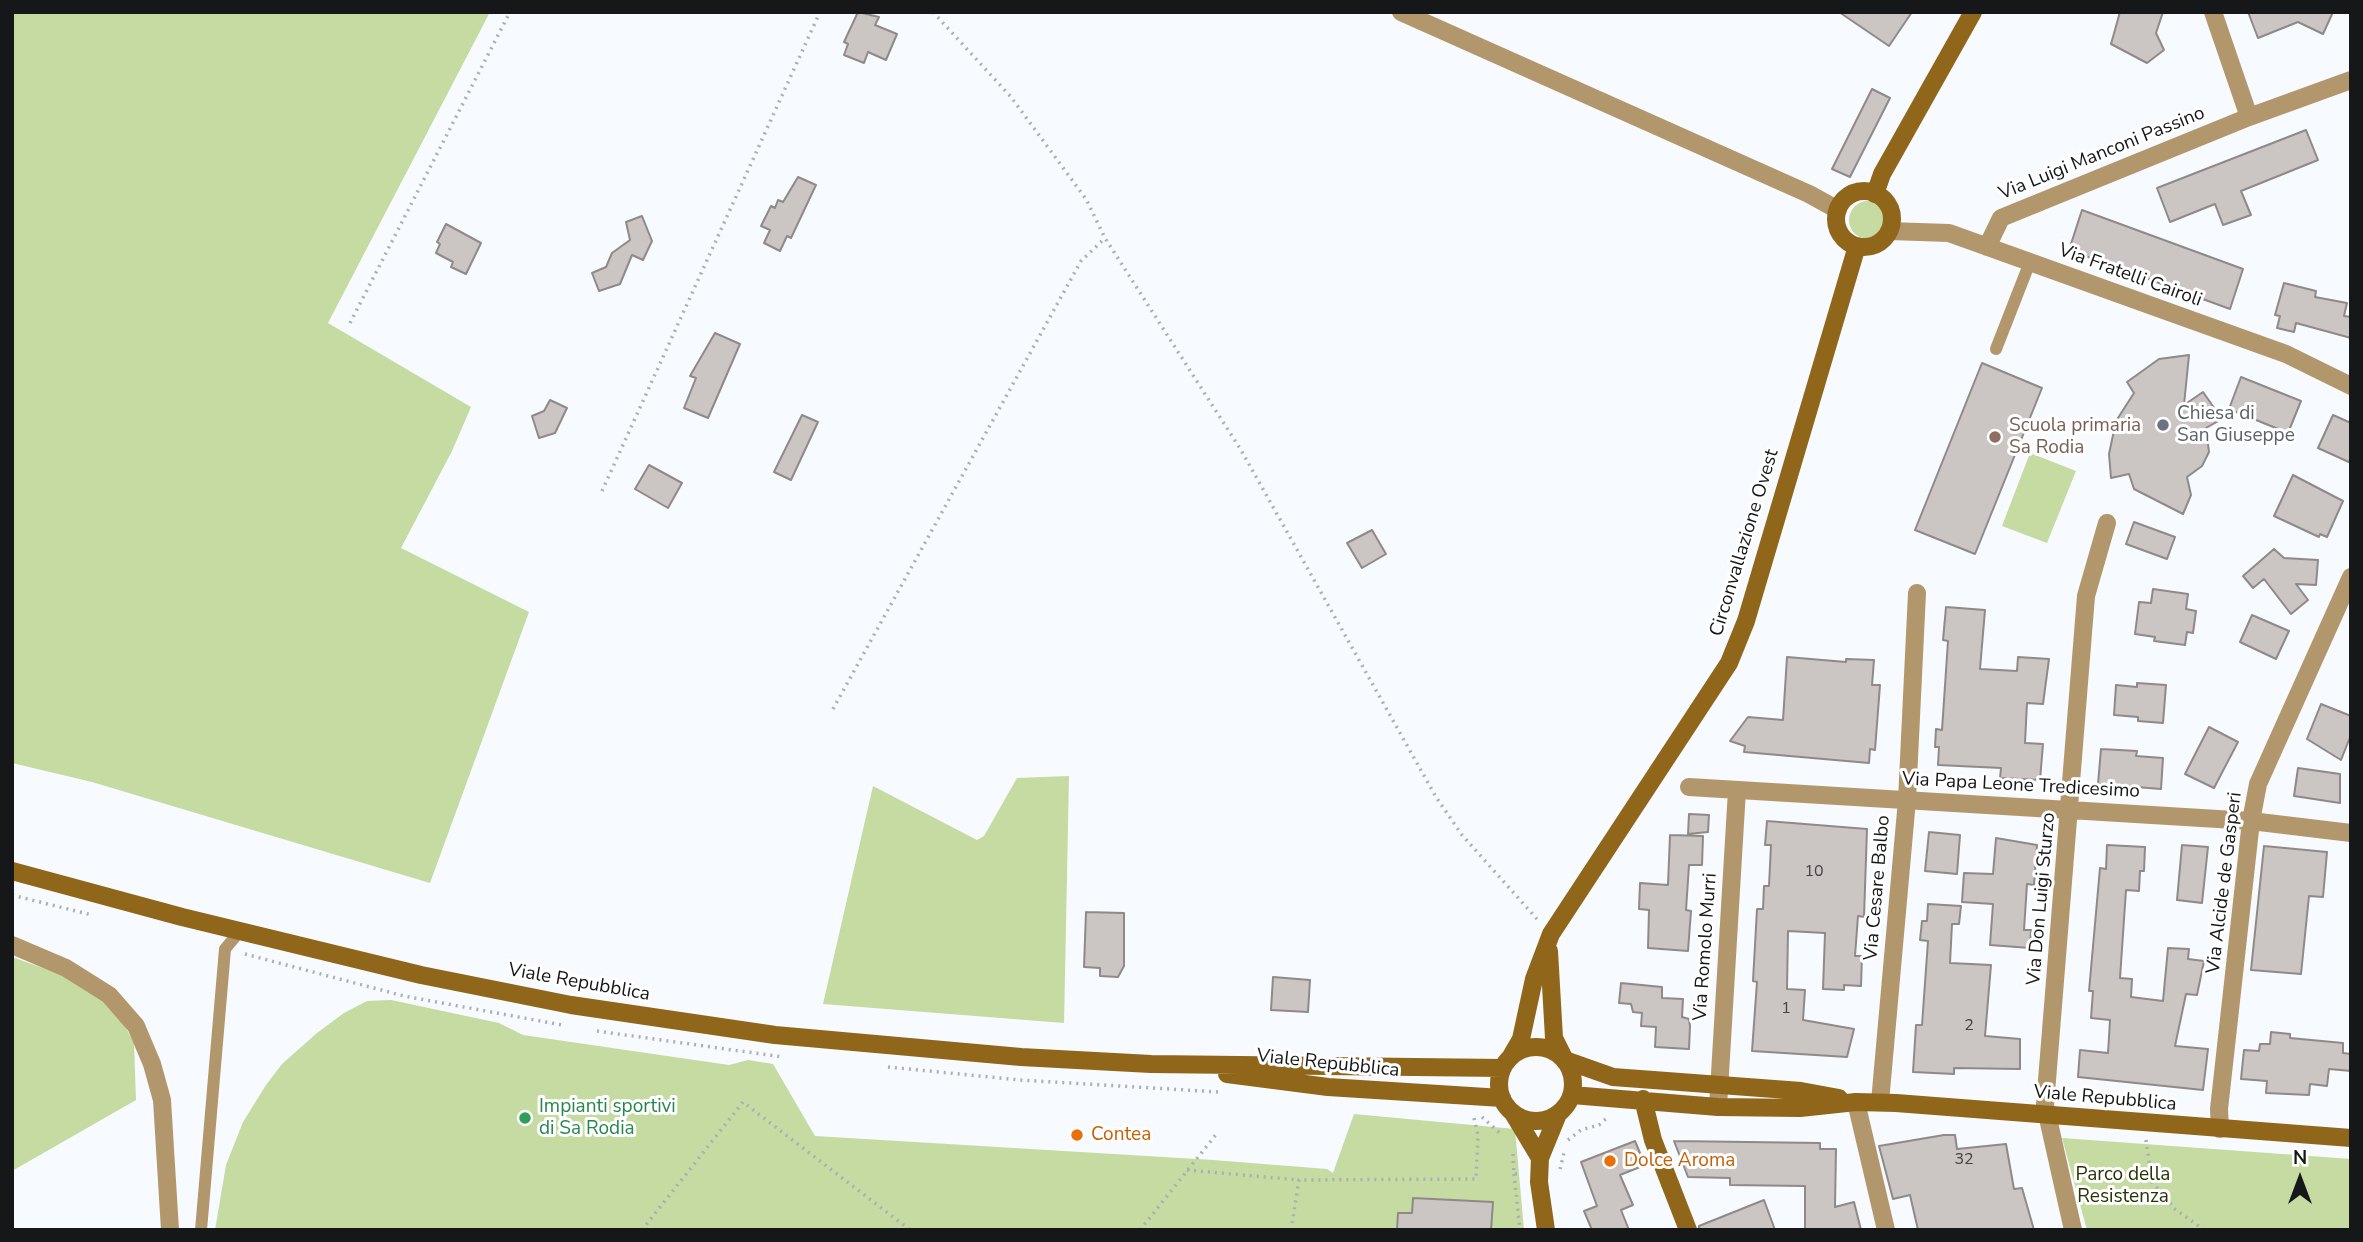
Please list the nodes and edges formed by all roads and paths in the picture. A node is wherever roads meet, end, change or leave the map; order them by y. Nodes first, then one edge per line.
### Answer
1 (510, 12) edge
2 (820, 12) edge
3 (933, 12) edge
4 (1401, 12) edge
5 (1973, 12) edge
6 (2213, 12) edge
7 (2351, 80) edge
8 (2249, 117) junction
9 (1875, 194) junction
10 (1838, 210) junction
11 (1889, 231) junction
12 (1105, 238) junction
13 (1857, 246) junction
14 (1987, 247) junction
15 (2030, 262) junction
16 (350, 323) dead end
17 (1996, 349) dead end
18 (2351, 386) edge
19 (602, 491) dead end
20 (2107, 523) dead end
21 (2351, 577) edge
22 (1917, 593) dead end
23 (833, 709) dead end
24 (1689, 787) dead end
25 (1737, 790) junction
26 (1907, 800) junction
27 (2071, 810) junction
28 (2251, 821) junction
29 (2351, 833) edge
30 (12, 871) edge
31 (240, 931) junction
32 (1550, 940) junction
33 (12, 945) edge
34 (1565, 1060) junction
35 (1506, 1063) junction
36 (1151, 1064) junction
37 (1718, 1086) junction
38 (1572, 1095) junction
39 (1643, 1099) junction
40 (1856, 1102) junction
41 (1880, 1102) junction
42 (1507, 1105) junction
43 (1718, 1107) junction
44 (1472, 1108) dead end
45 (1558, 1114) junction
46 (2044, 1115) junction
47 (2220, 1129) junction
48 (1217, 1132) dead end
49 (2351, 1139) edge
50 (2146, 1140) dead end
51 (1540, 1158) junction
52 (1187, 1170) junction
53 (1514, 1174) dead end
54 (1299, 1180) junction
55 (170, 1230) edge
56 (201, 1230) edge
57 (642, 1230) edge
58 (910, 1230) edge
59 (1140, 1230) edge
60 (1291, 1230) edge
61 (1520, 1230) edge
62 (1546, 1230) edge
63 (1688, 1230) edge
64 (1886, 1230) edge
65 (2073, 1230) edge
66 (2204, 1230) edge

1 - 16 path
2 - 19 path
3 - 12 path
4 - 10 street
5 - 9 street
6 - 8 street
7 - 8 street, Via Luigi Manconi Passino
8 - 14 street, Via Luigi Manconi Passino
9 - 10 street
9 - 11 street
10 - 13 street
11 - 13 street
11 - 14 street, Via Fratelli Cairoli
12 - 23 path
12 - 32 path
13 - 32 street, Circonvallazione Ovest
14 - 15 street, Via Fratelli Cairoli
15 - 17 lane
15 - 18 street, Via Fratelli Cairoli
20 - 27 street, Via Don Luigi Sturzo
21 - 28 street, Via Alcide de Gasperi
22 - 26 street, Via Cesare Balbo
24 - 25 street, Via Papa Leone Tredicesimo
25 - 26 street, Via Papa Leone Tredicesimo
25 - 37 street, Via Romolo Murri
26 - 27 street, Via Papa Leone Tredicesimo
26 - 41 street, Via Cesare Balbo
27 - 28 street, Via Papa Leone Tredicesimo
27 - 46 street, Via Don Luigi Sturzo
28 - 29 street, Via Papa Leone Tredicesimo
28 - 47 street, Via Alcide de Gasperi
30 - 31 street, Viale Repubblica
31 - 36 street, Viale Repubblica
31 - 56 lane
32 - 34 street
32 - 35 street, Circonvallazione Ovest
33 - 55 street
34 - 35 street
34 - 37 street, Viale Repubblica
34 - 38 street
35 - 36 street, Viale Repubblica
35 - 42 street
36 - 42 street, Viale Repubblica
37 - 40 street, Viale Repubblica
37 - 43 street, Via Romolo Murri
38 - 39 street, Viale Repubblica
38 - 45 street
39 - 43 street, Viale Repubblica
39 - 63 street
40 - 41 street, Viale Repubblica
40 - 43 street, Viale Repubblica
40 - 64 street
41 - 46 street, Viale Repubblica
42 - 45 street
42 - 51 street
44 - 54 path
45 - 51 street
46 - 47 street, Viale Repubblica
46 - 65 street, Via Don Luigi Sturzo
47 - 49 street, Viale Repubblica
48 - 52 path
50 - 66 path
51 - 62 street
52 - 54 path
52 - 59 path
53 - 61 path
54 - 60 path
57 - 58 path

